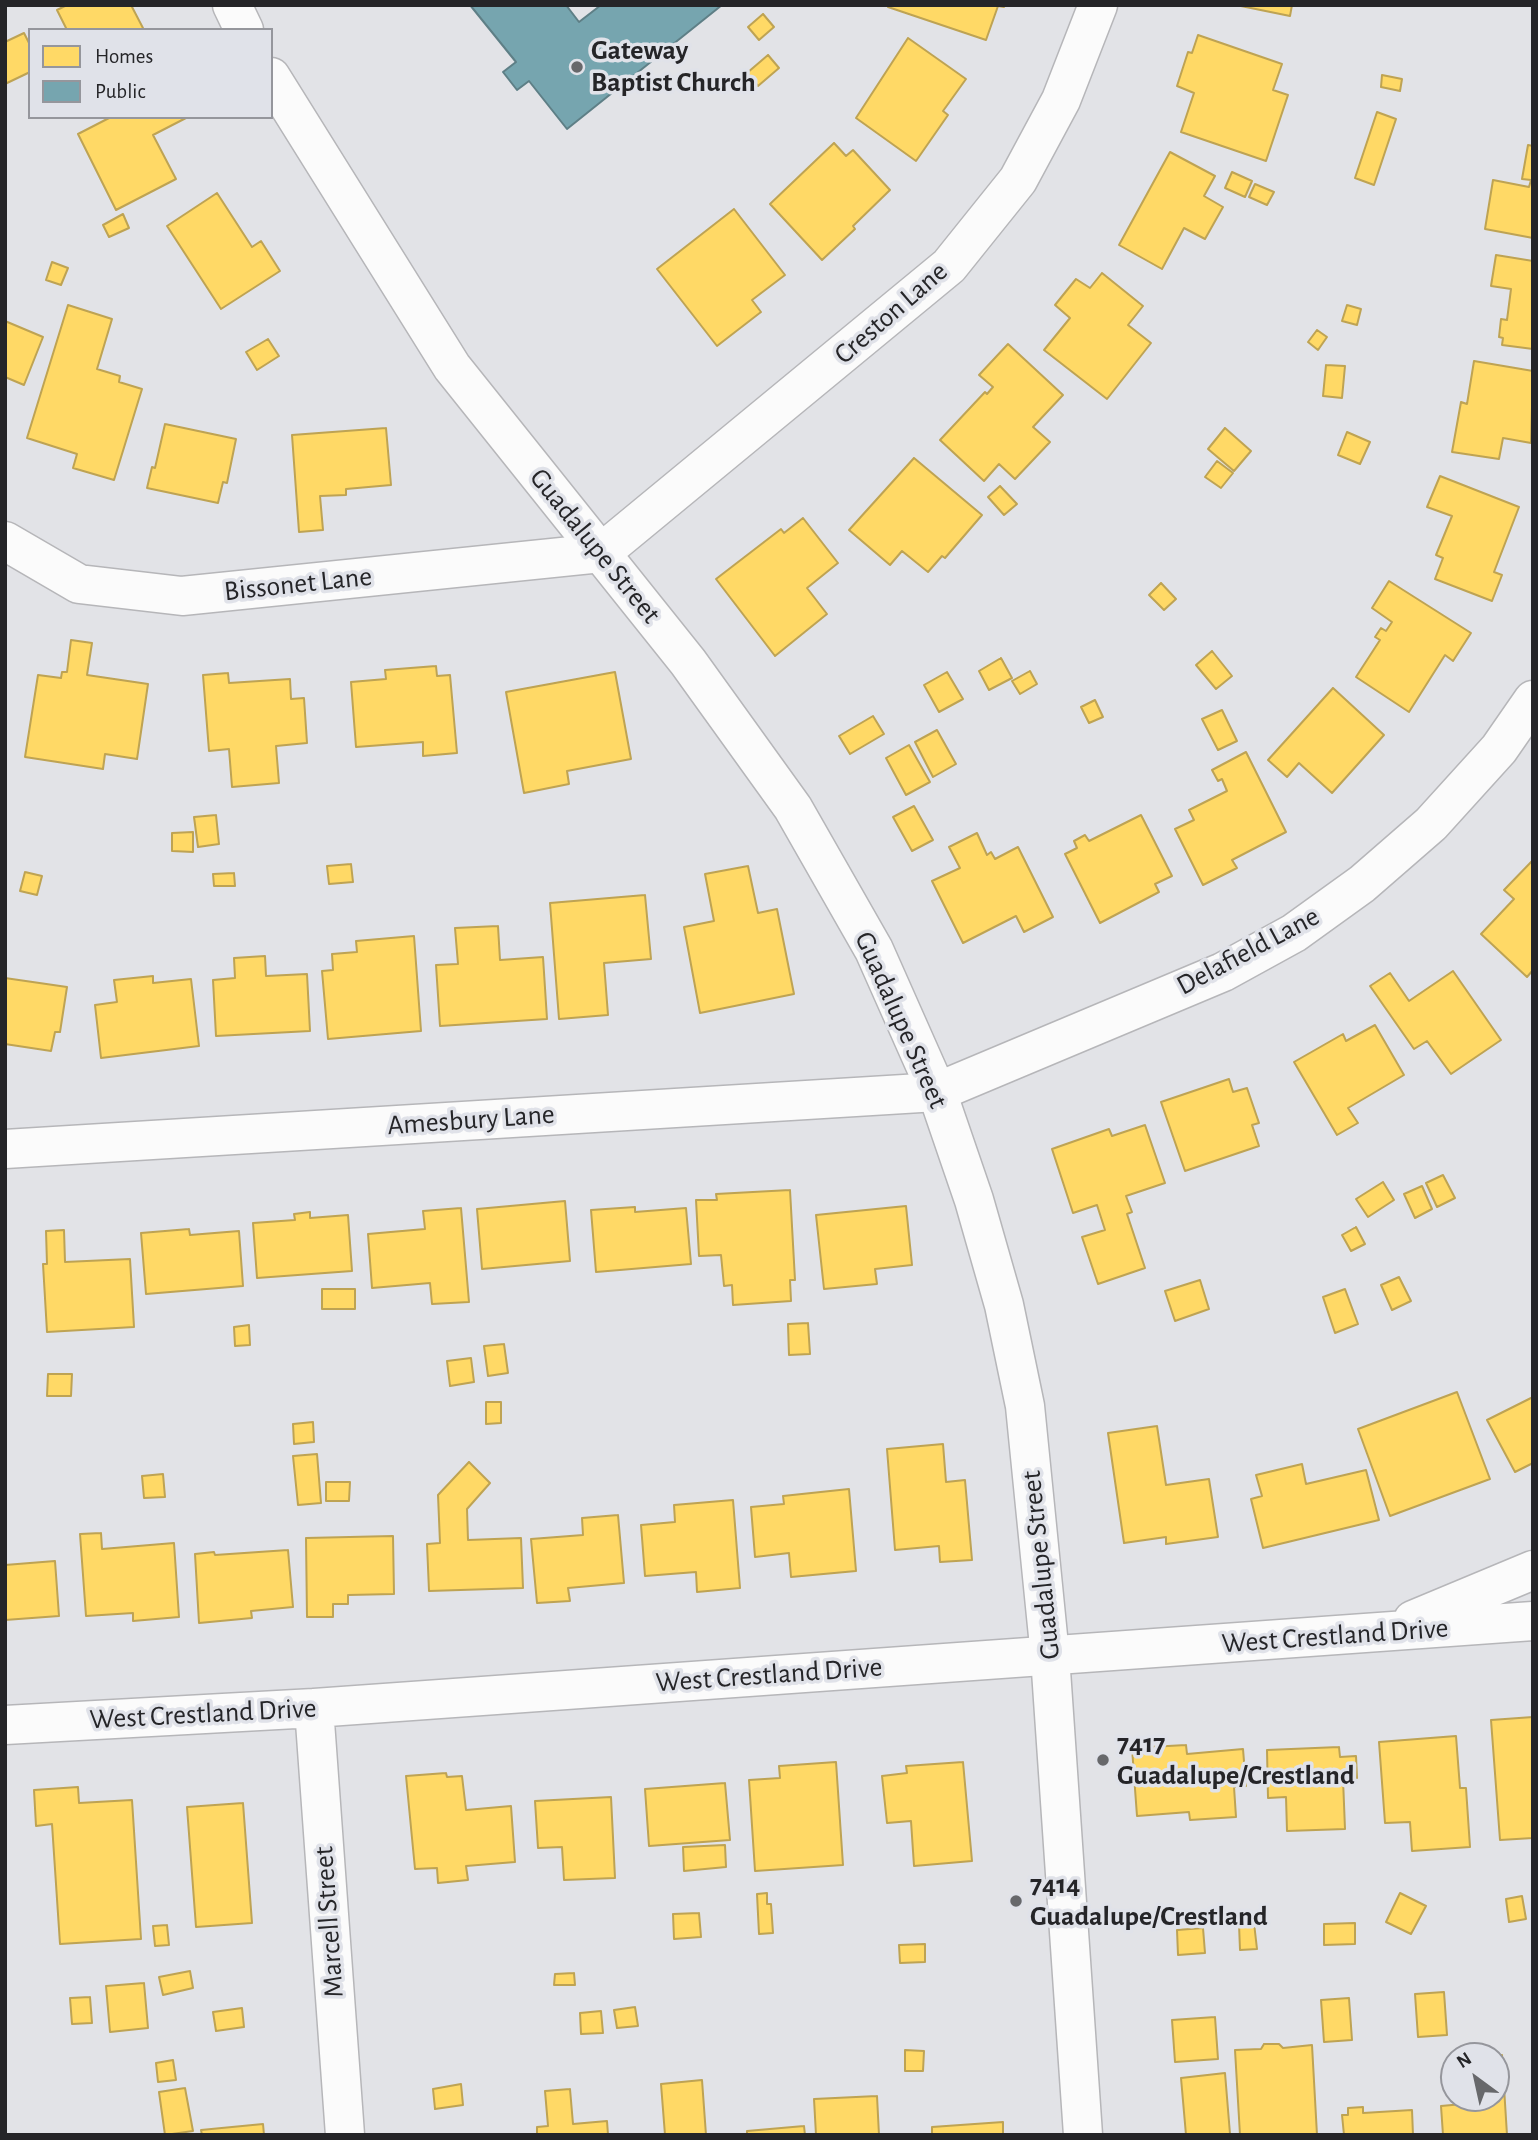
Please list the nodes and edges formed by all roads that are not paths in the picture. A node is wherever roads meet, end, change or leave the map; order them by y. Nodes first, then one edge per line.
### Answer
1 (232, 5) edge
2 (1098, 5) edge
3 (243, 28) edge
4 (273, 80) edge
5 (5, 541) edge
6 (601, 553) junction
7 (1533, 700) edge
8 (937, 1091) junction
9 (5, 1149) edge
10 (1533, 1570) edge
11 (1533, 1621) edge
12 (1382, 1633) junction
13 (1050, 1656) junction
14 (314, 1708) junction
15 (5, 1725) edge
16 (345, 2135) edge
17 (1083, 2135) edge

1 - 3 street
2 - 6 street, Creston Lane
4 - 6 street, Guadalupe Street
5 - 6 street, Bissonet Lane
6 - 8 street, Guadalupe Street
7 - 8 street, Delafield Lane
8 - 9 street, Amesbury Lane
8 - 13 street, Guadalupe Street
10 - 12 street
11 - 12 street, West Crestland Drive
12 - 13 street, West Crestland Drive
13 - 14 street, West Crestland Drive
13 - 17 street, Guadalupe Street
14 - 15 street, West Crestland Drive
14 - 16 street, Marcell Street

